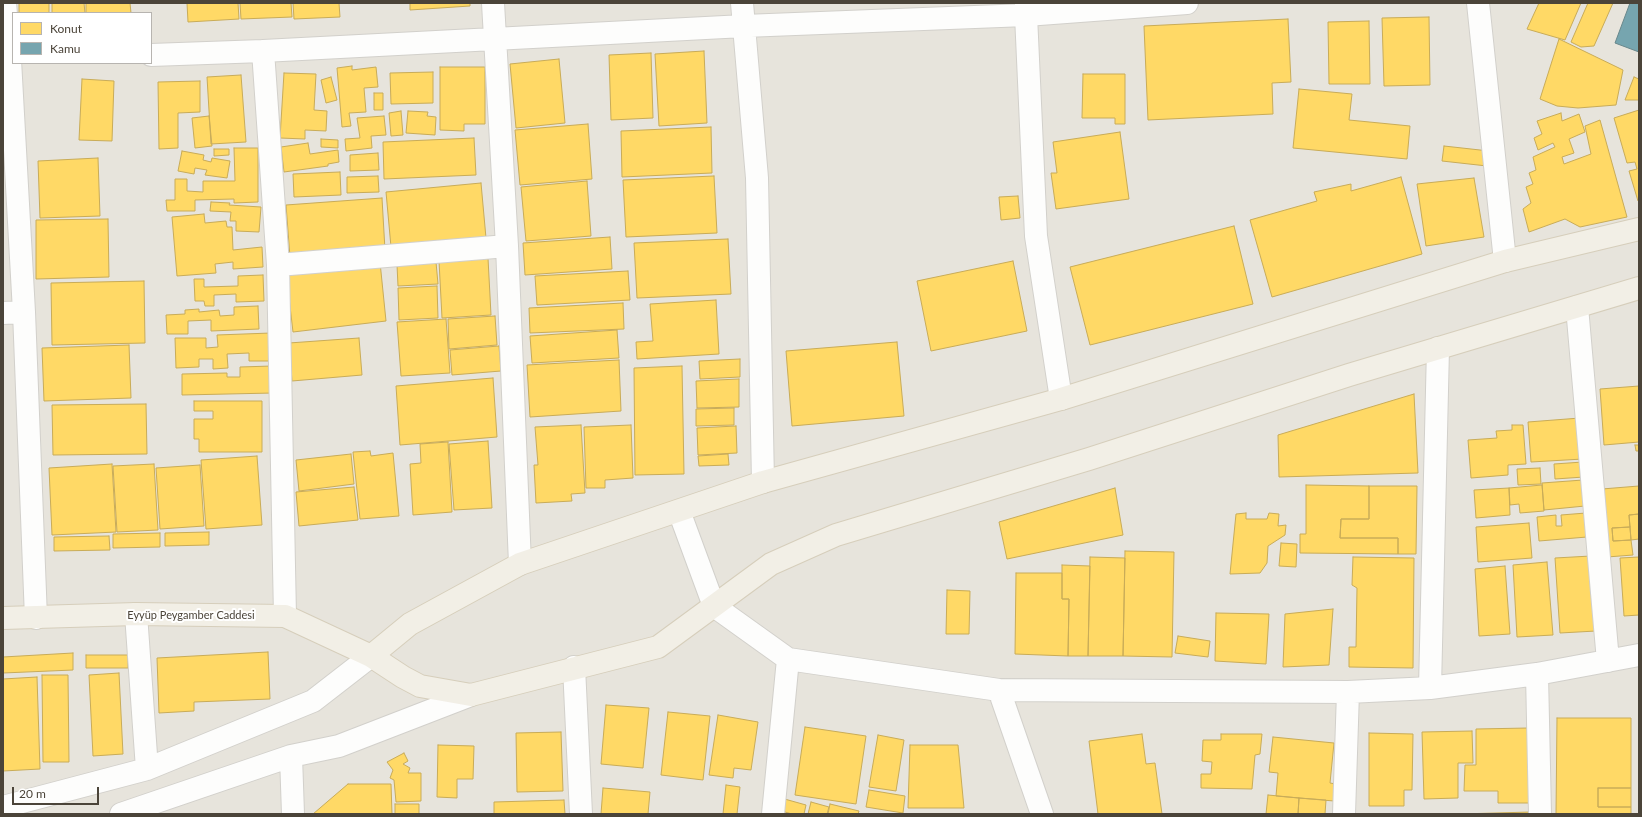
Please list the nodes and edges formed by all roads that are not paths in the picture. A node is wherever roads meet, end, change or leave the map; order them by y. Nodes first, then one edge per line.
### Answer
1 (5, 3) edge
2 (493, 3) edge
3 (742, 3) edge
4 (1187, 3) edge
5 (1478, 3) edge
6 (1026, 9) edge
7 (744, 26) junction
8 (495, 38) junction
9 (263, 51) junction
10 (152, 55) edge
11 (9, 60) edge
12 (1639, 229) edge
13 (507, 246) junction
14 (1505, 261) junction
15 (278, 264) junction
16 (1639, 288) edge
17 (1577, 307) junction
18 (13, 313) edge
19 (1438, 348) junction
20 (1061, 399) junction
21 (763, 482) junction
22 (679, 511) junction
23 (520, 564) junction
24 (714, 606) junction
25 (136, 614) junction
26 (285, 616) junction
27 (3, 618) edge
28 (36, 618) junction
29 (1639, 654) edge
30 (371, 656) junction
31 (788, 659) junction
32 (1608, 661) junction
33 (574, 667) junction
34 (1537, 674) junction
35 (1430, 688) junction
36 (999, 690) junction
37 (1348, 692) junction
38 (471, 695) junction
39 (291, 756) junction
40 (147, 769) junction
41 (3, 807) edge
42 (156, 807) edge
43 (121, 814) edge
44 (293, 814) edge
45 (581, 814) edge
46 (773, 814) edge
47 (1042, 814) edge
48 (1344, 814) edge
49 (1540, 814) edge

1 - 11 street
2 - 8 street
3 - 7 street
4 - 6 street
5 - 14 street
6 - 7 street
6 - 20 street
7 - 8 street
7 - 21 street
8 - 9 street
8 - 13 street
9 - 10 street
9 - 15 street
11 - 18 street
12 - 14 main road
13 - 15 street
13 - 23 street
14 - 20 main road
15 - 26 street
16 - 17 main road
17 - 19 main road
17 - 32 street
18 - 28 street
19 - 24 main road
19 - 35 street
20 - 21 main road
21 - 22 main road
22 - 23 main road
22 - 24 street
23 - 30 main road
24 - 31 street
24 - 33 main road
25 - 26 main road, Eyyüp Peygamber Caddesi
25 - 28 main road, Eyyüp Peygamber Caddesi
25 - 40 street
26 - 30 main road, Eyyüp Peygamber Caddesi
27 - 28 main road, Eyyüp Peygamber Caddesi
29 - 32 street
30 - 38 main road, Eyyüp Peygamber Caddesi
30 - 40 street
31 - 36 street
31 - 46 street
32 - 34 street
33 - 38 main road
33 - 45 street
34 - 35 street
34 - 49 street
35 - 37 street
36 - 37 street
36 - 47 street
37 - 48 street
38 - 39 street
39 - 42 street
39 - 44 street
40 - 41 street
42 - 43 street

